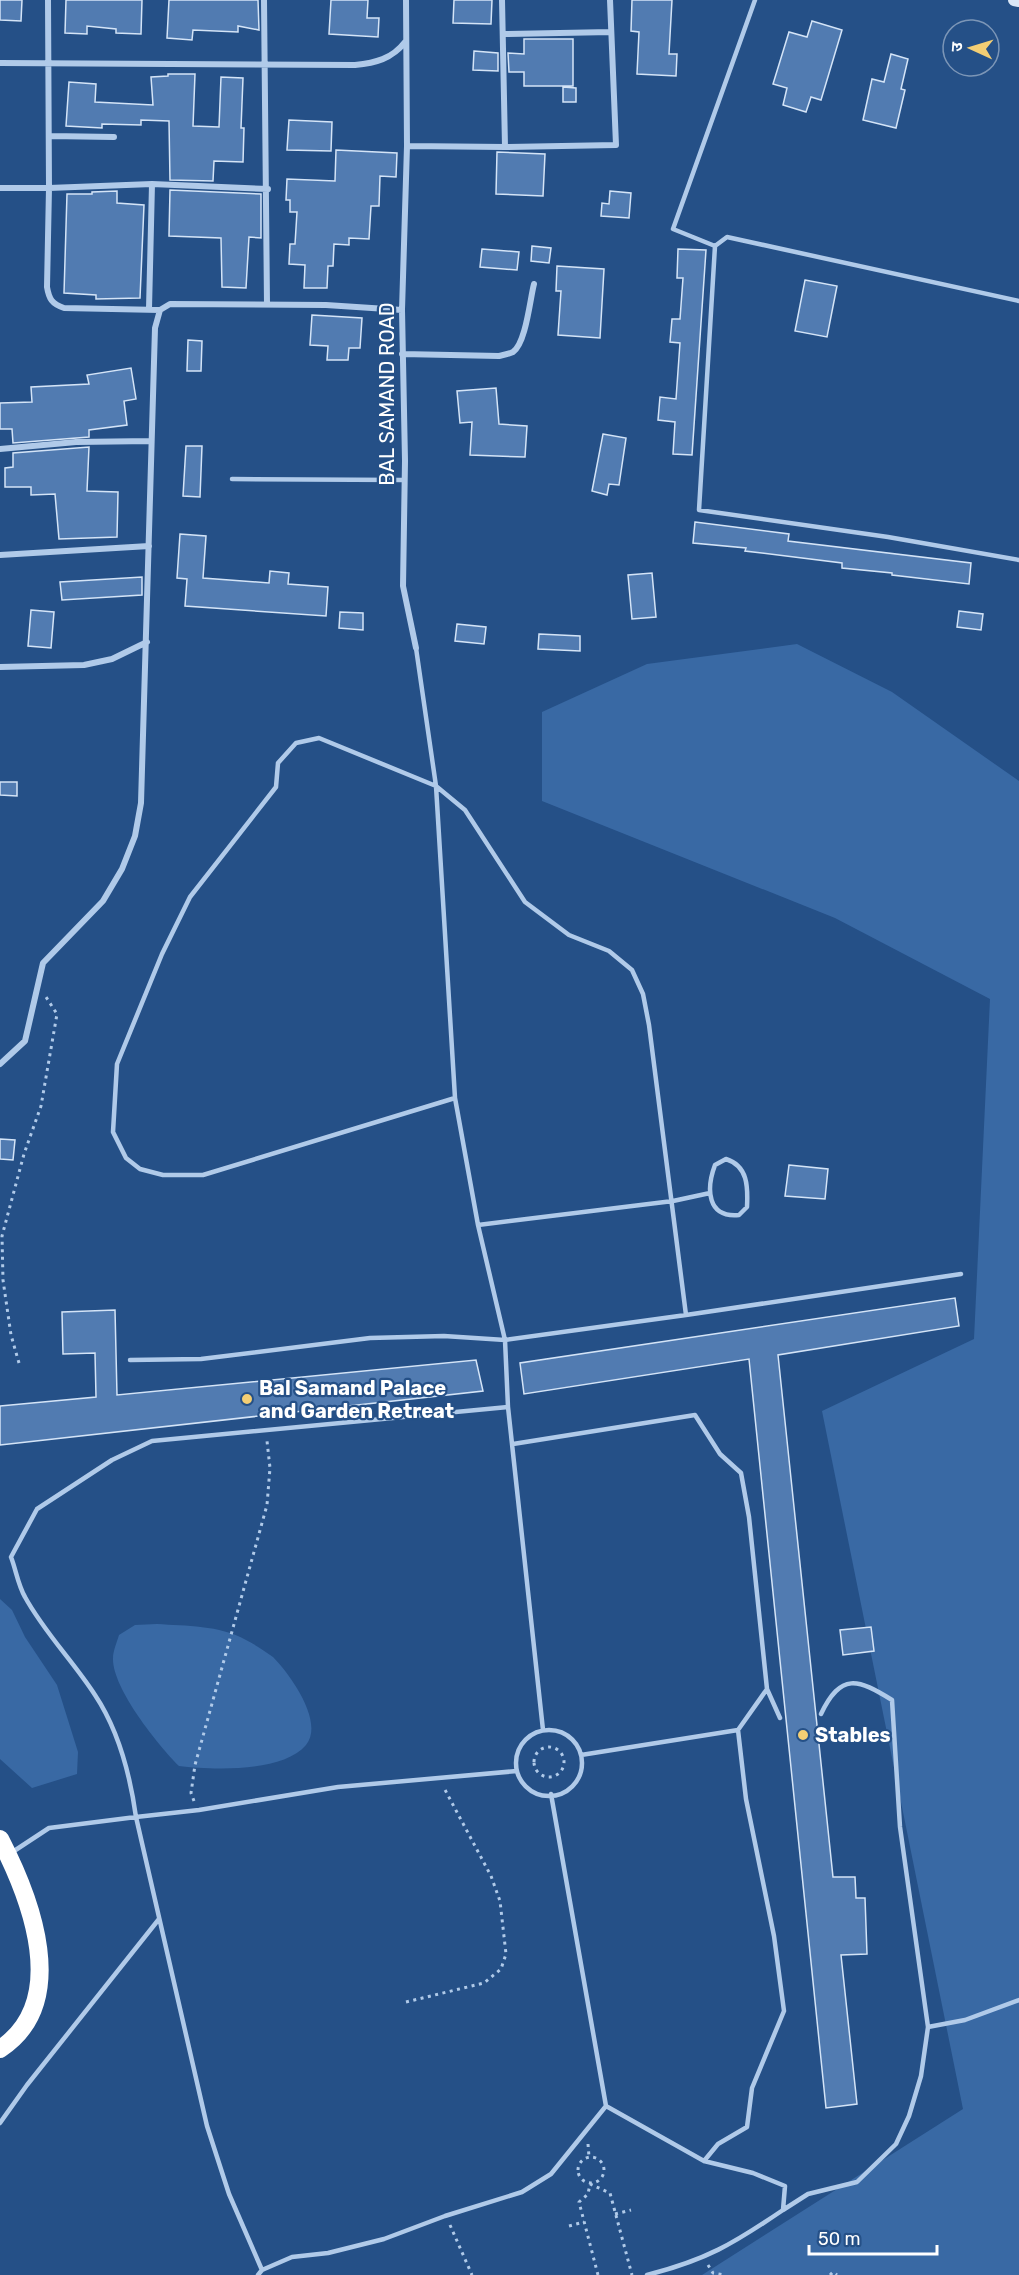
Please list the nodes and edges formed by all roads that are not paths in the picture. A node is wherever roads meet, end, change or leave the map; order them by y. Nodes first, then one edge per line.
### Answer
1 (48, 0) edge
2 (264, 0) edge
3 (406, 0) edge
4 (502, 0) edge
5 (610, 0) edge
6 (755, 0) edge
7 (1014, 0) edge
8 (1019, 1) edge
9 (611, 32) junction
10 (504, 33) junction
11 (405, 42) junction
12 (0, 63) edge
13 (50, 64) junction
14 (264, 64) junction
15 (50, 136) junction
16 (114, 137) dead end
17 (407, 146) junction
18 (505, 147) junction
19 (152, 184) junction
20 (0, 188) edge
21 (49, 188) junction
22 (268, 189) junction
23 (715, 246) junction
24 (534, 284) dead end
25 (1019, 302) edge
26 (267, 304) junction
27 (149, 309) junction
28 (160, 310) junction
29 (402, 310) junction
30 (402, 354) junction
31 (151, 441) junction
32 (0, 449) edge
33 (232, 478) dead end
34 (404, 480) junction
35 (149, 546) junction
36 (0, 555) edge
37 (1019, 560) edge
38 (147, 642) junction
39 (416, 648) joint
40 (0, 667) edge
41 (436, 786) junction
42 (0, 1064) edge
43 (455, 1098) junction
44 (710, 1193) junction
45 (673, 1201) junction
46 (478, 1225) junction
47 (961, 1274) dead end
48 (686, 1316) junction
49 (505, 1340) junction
50 (130, 1360) dead end
51 (508, 1407) junction
52 (513, 1444) junction
53 (767, 1689) junction
54 (821, 1714) dead end
55 (780, 1718) dead end
56 (543, 1730) junction
57 (738, 1730) junction
58 (581, 1755) junction
59 (517, 1772) junction
60 (552, 1794) junction
61 (136, 1817) junction
62 (0, 1839) edge
63 (8, 1855) junction
64 (159, 1919) junction
65 (1019, 2000) edge
66 (928, 2027) junction
67 (0, 2049) edge
68 (606, 2106) junction
69 (0, 2123) edge
70 (704, 2161) junction
71 (783, 2210) junction
72 (262, 2271) junction
73 (258, 2275) edge
74 (647, 2275) edge

1 - 13 street
2 - 14 street
3 - 11 street, BAL SAMAND ROAD
4 - 10 street
5 - 9 street
6 - 23 lane
7 - 8 main road
9 - 10 street
9 - 18 street
10 - 18 street
11 - 14 street
11 - 17 street, BAL SAMAND ROAD
12 - 13 street
13 - 14 street
13 - 15 street
14 - 22 street
15 - 16 street
15 - 21 street
17 - 18 street
17 - 29 street, BAL SAMAND ROAD
19 - 21 street
19 - 22 street
19 - 27 street
20 - 21 street
21 - 27 street
22 - 26 street
23 - 25 lane
23 - 37 lane
24 - 30 street
26 - 28 street
26 - 29 street
27 - 28 street
28 - 31 street
29 - 30 street, BAL SAMAND ROAD
30 - 34 street, BAL SAMAND ROAD
31 - 32 street
31 - 35 street
33 - 34 lane
34 - 39 street, BAL SAMAND ROAD
35 - 36 street
35 - 38 street
38 - 40 street
38 - 42 street
39 - 41 lane, BAL SAMAND ROAD
41 - 43 lane, BAL SAMAND ROAD
41 - 43 lane
41 - 45 lane
43 - 46 lane, BAL SAMAND ROAD
44 - 44 lane
44 - 45 lane
45 - 46 lane
45 - 48 lane
46 - 49 lane, BAL SAMAND ROAD
47 - 48 lane
48 - 49 lane
49 - 50 lane
49 - 51 lane, BAL SAMAND ROAD
51 - 52 lane, BAL SAMAND ROAD
51 - 61 lane
52 - 53 lane
52 - 56 lane, BAL SAMAND ROAD
53 - 55 lane
53 - 57 lane
54 - 66 lane
56 - 58 lane
56 - 59 lane
57 - 58 lane
57 - 70 lane
58 - 60 lane
59 - 60 lane
59 - 61 lane
60 - 68 lane
61 - 63 lane
61 - 64 lane
62 - 63 highway
63 - 67 highway
64 - 69 lane
64 - 72 lane
65 - 66 lane
66 - 71 lane
68 - 70 lane
68 - 72 lane
70 - 71 lane
71 - 74 lane
72 - 73 lane

